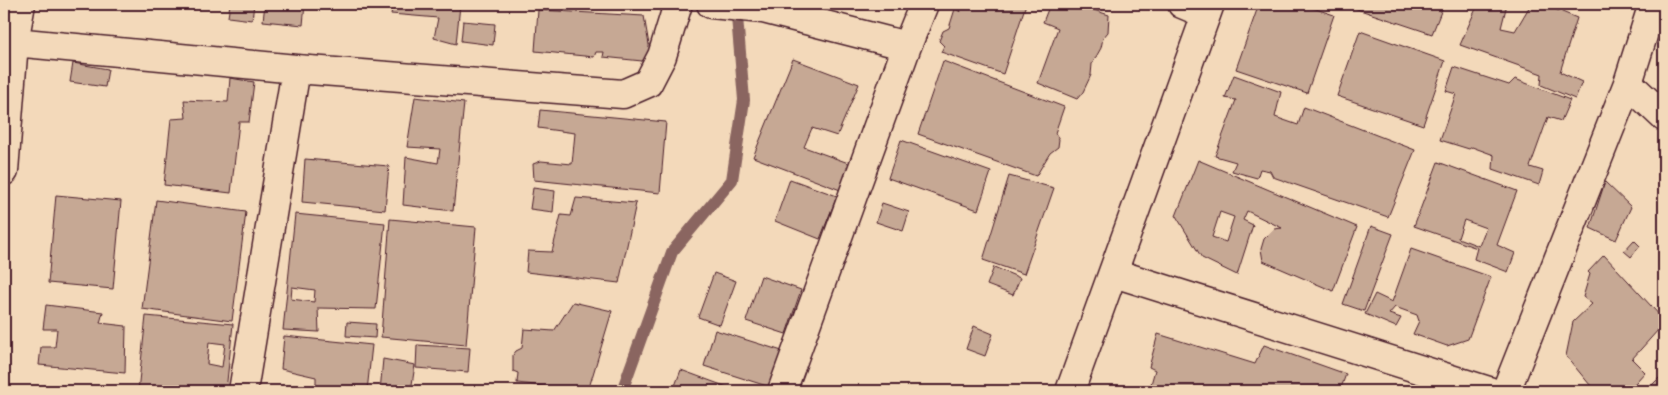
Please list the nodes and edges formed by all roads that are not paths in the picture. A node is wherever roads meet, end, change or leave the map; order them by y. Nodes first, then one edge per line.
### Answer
1 (21, 4) edge
2 (678, 4) edge
3 (711, 4) edge
4 (924, 4) edge
5 (1654, 4) edge
6 (1199, 7) edge
7 (14, 42) junction
8 (907, 46) junction
9 (296, 69) junction
10 (1628, 83) junction
11 (1664, 117) edge
12 (4, 171) edge
13 (1114, 273) junction
14 (243, 391) edge
15 (782, 391) edge
16 (1070, 391) edge
17 (1489, 391) edge
18 (1506, 391) edge

1 - 7 street
2 - 9 street
3 - 8 street
4 - 8 street
5 - 10 street
6 - 13 street
7 - 9 street
7 - 12 street
8 - 15 street
9 - 14 street
10 - 11 street
10 - 18 street
13 - 16 street
13 - 17 street

